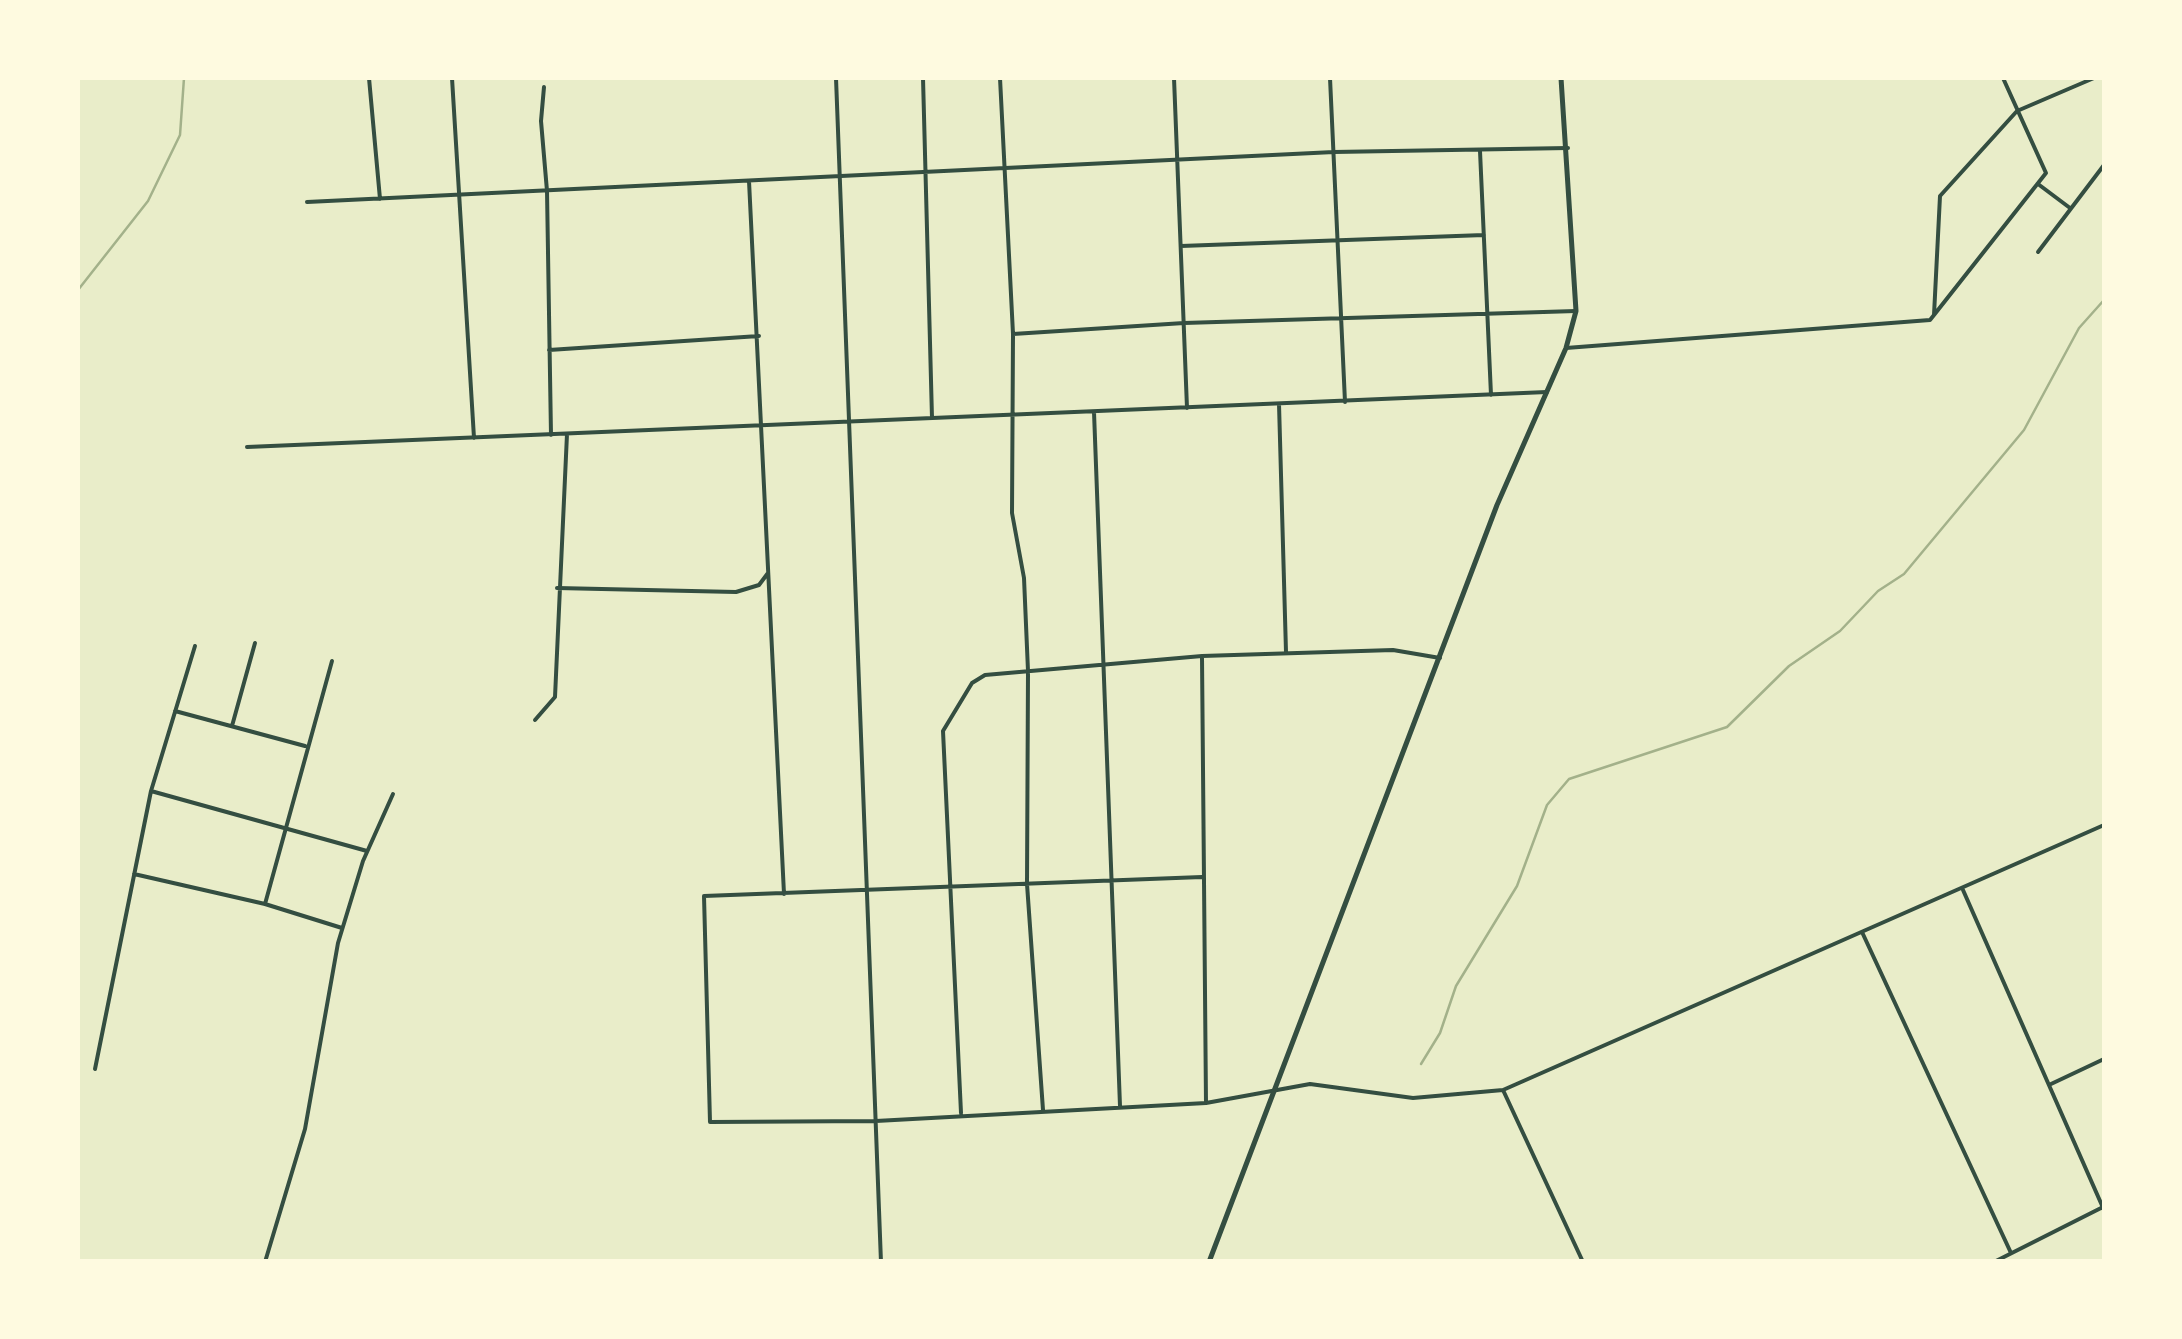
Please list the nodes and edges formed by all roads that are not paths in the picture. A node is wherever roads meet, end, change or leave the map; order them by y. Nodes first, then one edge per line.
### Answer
1 (368, 78) edge
2 (452, 78) edge
3 (836, 78) edge
4 (923, 78) edge
5 (1000, 78) edge
6 (1174, 78) edge
7 (1330, 78) edge
8 (1560, 78) edge
9 (2002, 78) edge
10 (2094, 78) edge
11 (544, 87) dead end
12 (2016, 111) junction
13 (1568, 148) junction
14 (1480, 150) junction
15 (1334, 152) junction
16 (1177, 160) junction
17 (2104, 164) edge
18 (1001, 168) junction
19 (924, 172) junction
20 (839, 177) junction
21 (749, 181) junction
22 (2038, 184) junction
23 (547, 190) junction
24 (459, 195) junction
25 (380, 199) junction
26 (307, 202) dead end
27 (2071, 208) junction
28 (1484, 235) junction
29 (1337, 238) junction
30 (1181, 246) junction
31 (2038, 252) dead end
32 (1576, 310) junction
33 (1488, 312) junction
34 (1934, 315) junction
35 (1341, 318) junction
36 (1184, 323) junction
37 (1012, 334) junction
38 (760, 336) junction
39 (1566, 348) junction
40 (549, 350) junction
41 (1548, 392) junction
42 (1491, 395) junction
43 (1345, 402) junction
44 (1279, 404) junction
45 (1187, 408) junction
46 (1094, 412) junction
47 (1012, 415) junction
48 (932, 418) junction
49 (849, 422) junction
50 (764, 426) junction
51 (550, 434) junction
52 (567, 434) junction
53 (474, 438) junction
54 (247, 447) dead end
55 (768, 573) junction
56 (557, 588) junction
57 (255, 643) dead end
58 (195, 646) dead end
59 (1286, 652) junction
60 (1202, 656) junction
61 (1440, 658) junction
62 (332, 661) dead end
63 (1103, 664) junction
64 (1028, 671) junction
65 (175, 711) junction
66 (535, 720) dead end
67 (232, 726) junction
68 (308, 746) junction
69 (151, 790) junction
70 (393, 794) dead end
71 (2104, 825) edge
72 (285, 826) junction
73 (367, 852) junction
74 (134, 874) junction
75 (1202, 877) junction
76 (1113, 878) junction
77 (1027, 884) junction
78 (951, 887) junction
79 (868, 890) junction
80 (1963, 890) junction
81 (784, 894) junction
82 (265, 904) junction
83 (342, 928) junction
84 (1862, 932) junction
85 (2104, 1059) edge
86 (96, 1069) dead end
87 (2052, 1084) junction
88 (1503, 1090) junction
89 (1273, 1094) junction
90 (1206, 1103) junction
91 (1120, 1106) junction
92 (1044, 1110) junction
93 (961, 1114) junction
94 (876, 1121) junction
95 (2104, 1208) edge
96 (2011, 1253) junction
97 (266, 1262) edge
98 (881, 1262) edge
99 (1209, 1262) edge
100 (1583, 1262) edge
101 (1994, 1262) edge

1 - 25 street
2 - 24 street
3 - 20 street
4 - 19 street
5 - 18 street
6 - 16 street
7 - 15 street
8 - 13 street
9 - 12 street
10 - 12 street
11 - 23 street
12 - 22 street
12 - 34 street
13 - 14 street
13 - 32 street
14 - 15 street
14 - 28 street
15 - 16 street
15 - 29 street
16 - 18 street
16 - 30 street
17 - 27 street
18 - 19 street
18 - 37 street
19 - 20 street
19 - 48 street
20 - 21 street
20 - 49 street
21 - 23 street
21 - 38 street
22 - 27 street
22 - 34 street
23 - 24 street
23 - 40 street
24 - 25 street
24 - 53 street
25 - 26 street
27 - 31 street
28 - 29 street
28 - 33 street
29 - 30 street
29 - 35 street
30 - 36 street
32 - 33 street
32 - 39 street
33 - 35 street
33 - 42 street
34 - 39 street
35 - 36 street
35 - 43 street
36 - 37 street
36 - 45 street
37 - 47 street
38 - 40 street
38 - 50 street
39 - 41 street
40 - 51 street
41 - 42 street
41 - 61 street
42 - 43 street
43 - 44 street
44 - 45 street
44 - 59 street
45 - 46 street
46 - 47 street
46 - 63 street
47 - 48 street
47 - 64 street
48 - 49 street
49 - 50 street
49 - 79 street
50 - 52 street
50 - 55 street
51 - 52 street
51 - 53 street
52 - 56 street
53 - 54 street
55 - 56 street
55 - 81 street
56 - 66 street
57 - 67 street
58 - 65 street
59 - 60 street
59 - 61 street
60 - 63 street
60 - 75 street
61 - 89 street
62 - 68 street
63 - 64 street
63 - 76 street
64 - 77 street
64 - 78 street
65 - 67 street
65 - 69 street
67 - 68 street
68 - 72 street
69 - 72 street
69 - 74 street
70 - 73 street
71 - 80 street
72 - 73 street
72 - 82 street
73 - 83 street
74 - 82 street
74 - 86 street
75 - 76 street
75 - 90 street
76 - 77 street
76 - 91 street
77 - 78 street
77 - 92 street
78 - 79 street
78 - 93 street
79 - 81 street
79 - 94 street
80 - 84 street
80 - 87 street
81 - 94 street
82 - 83 street
83 - 97 street
84 - 88 street
84 - 96 street
85 - 87 street
87 - 95 street
88 - 89 street
88 - 100 street
89 - 90 street
89 - 99 street
90 - 91 street
91 - 92 street
92 - 93 street
93 - 94 street
94 - 98 street
95 - 96 street
96 - 101 street

